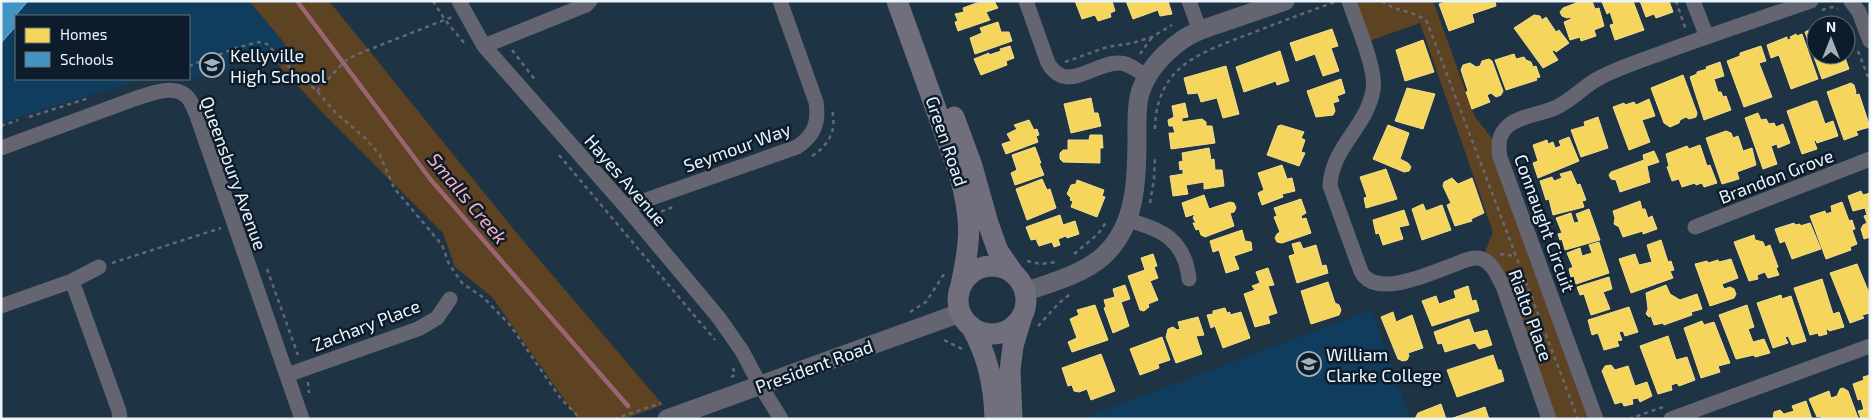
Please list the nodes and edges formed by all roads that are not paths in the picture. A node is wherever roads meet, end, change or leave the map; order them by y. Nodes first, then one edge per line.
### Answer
1 (590, 1) edge
2 (780, 1) edge
3 (896, 1) edge
4 (912, 1) edge
5 (1026, 1) edge
6 (1285, 1) edge
7 (1349, 1) edge
8 (1694, 1) edge
9 (462, 6) edge
10 (1847, 6) edge
11 (1812, 7) edge
12 (1194, 16) edge
13 (1707, 36) junction
14 (1863, 44) edge
15 (477, 48) junction
16 (1140, 72) junction
17 (1, 148) edge
18 (1870, 160) edge
19 (626, 207) junction
20 (1126, 220) junction
21 (1695, 227) dead end
22 (99, 267) road end
23 (1019, 267) junction
24 (954, 278) junction
25 (1190, 279) dead end
26 (72, 281) junction
27 (1025, 292) junction
28 (450, 299) dead end
29 (1, 306) edge
30 (966, 320) junction
31 (1030, 322) junction
32 (1870, 346) edge
33 (288, 375) junction
34 (760, 386) junction
35 (120, 419) edge
36 (302, 419) edge
37 (667, 419) edge
38 (781, 419) edge
39 (995, 419) edge
40 (1012, 419) edge
41 (1548, 419) edge
42 (1596, 419) edge
43 (1671, 419) edge

1 - 15 street
2 - 19 street, Seymour Way
3 - 24 main road, Green Road
4 - 23 main road, Green Road
5 - 16 street
6 - 12 street
7 - 41 street, Rialto Place
8 - 13 street
9 - 15 street, Hayes Avenue
10 - 14 street
11 - 13 street, Connaught Circuit
12 - 16 street
13 - 42 street, Connaught Circuit
15 - 19 street, Hayes Avenue
16 - 20 street
17 - 33 street, Queensbury Avenue
18 - 21 street, Brandon Grove
19 - 34 street, Hayes Avenue
20 - 25 street
20 - 27 street
22 - 26 street
23 - 24 main road
23 - 27 main road, Green Road
24 - 30 main road, Green Road
26 - 29 street
26 - 35 street
27 - 31 main road
28 - 33 street, Zachary Place
30 - 31 main road
30 - 34 street, President Road
30 - 39 main road
31 - 40 main road
32 - 43 street
33 - 36 street, Queensbury Avenue
34 - 37 street, President Road
34 - 38 street, Hayes Avenue

